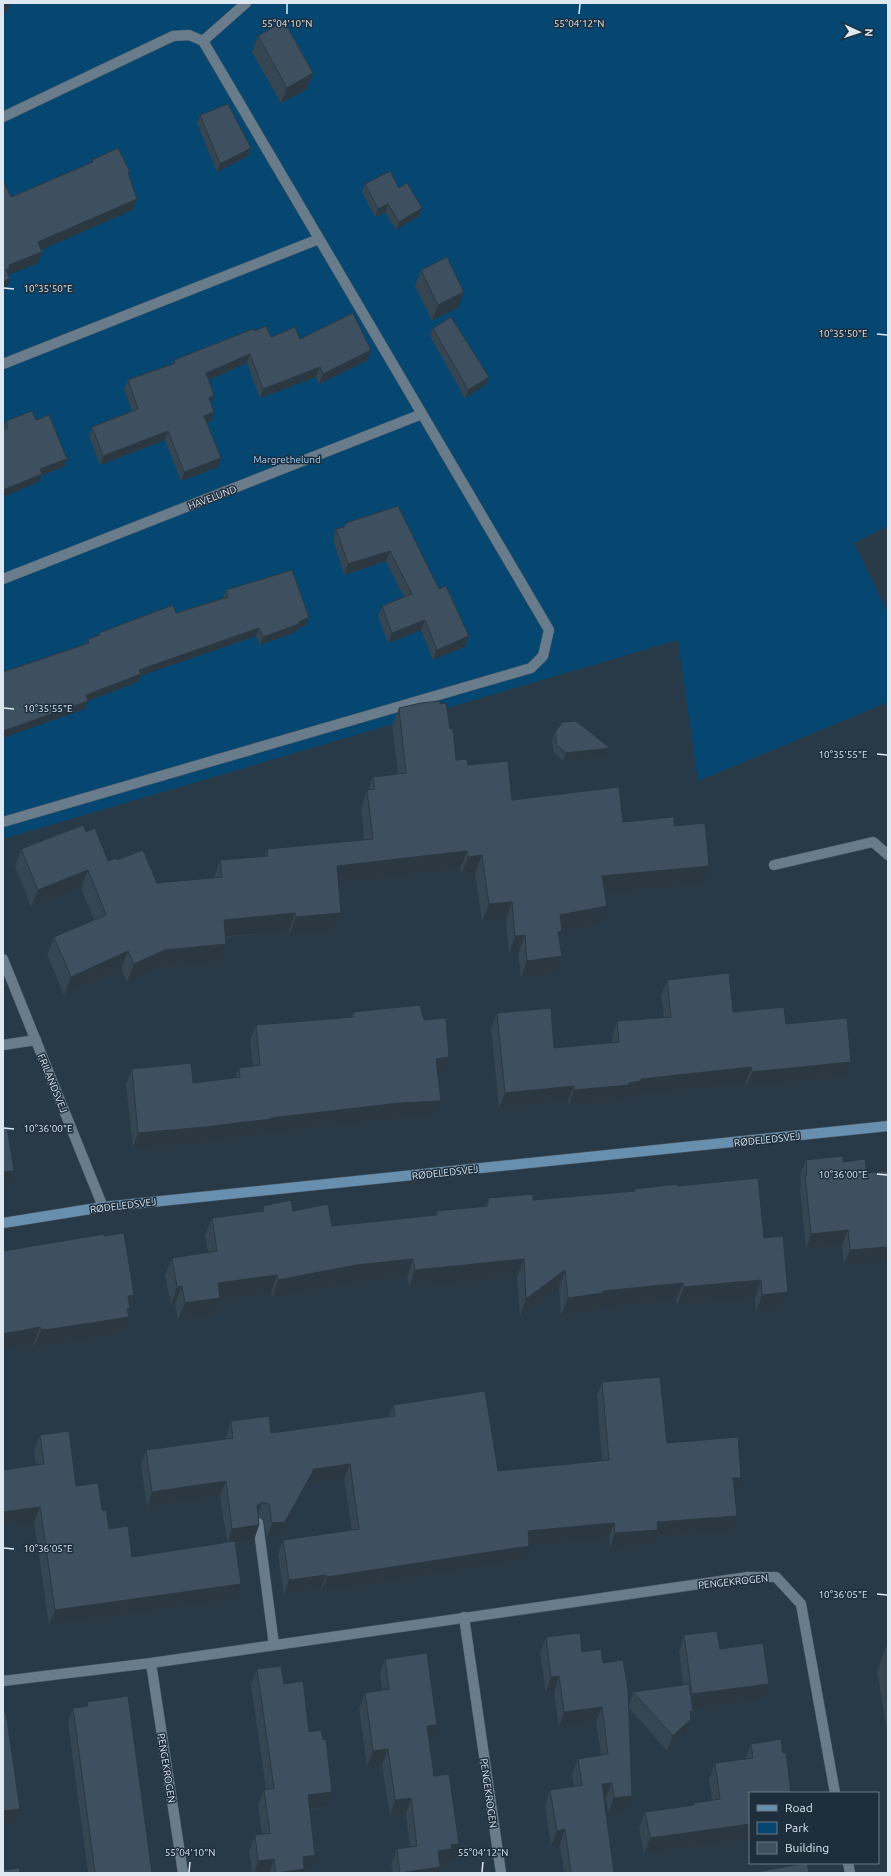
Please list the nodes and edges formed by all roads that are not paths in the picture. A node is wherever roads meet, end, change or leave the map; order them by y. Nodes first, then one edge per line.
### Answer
1 (246, 3) edge
2 (203, 41) junction
3 (3, 117) edge
4 (319, 239) junction
5 (3, 364) edge
6 (422, 414) junction
7 (3, 579) edge
8 (3, 822) edge
9 (888, 856) edge
10 (774, 865) dead end
11 (3, 959) edge
12 (36, 1040) junction
13 (3, 1045) edge
14 (888, 1126) edge
15 (103, 1207) junction
16 (3, 1223) edge
17 (258, 1523) edge
18 (464, 1617) junction
19 (274, 1645) junction
20 (152, 1663) junction
21 (3, 1681) edge
22 (835, 1792) edge
23 (183, 1873) edge
24 (501, 1873) edge

1 - 2 street
2 - 3 street
2 - 4 street
4 - 5 street
4 - 6 street
6 - 7 street, HAVELUND
6 - 8 street
9 - 10 street
11 - 12 street, FRILANDSVEJ
12 - 13 street
12 - 15 street, FRILANDSVEJ
14 - 15 street, RØDELEDSVEJ
15 - 16 street, RØDELEDSVEJ
17 - 19 street
18 - 19 street, PENGEKROGEN
18 - 22 street, PENGEKROGEN
18 - 24 street, PENGEKROGEN
19 - 20 street, PENGEKROGEN
20 - 21 street, PENGEKROGEN
20 - 23 street, PENGEKROGEN

